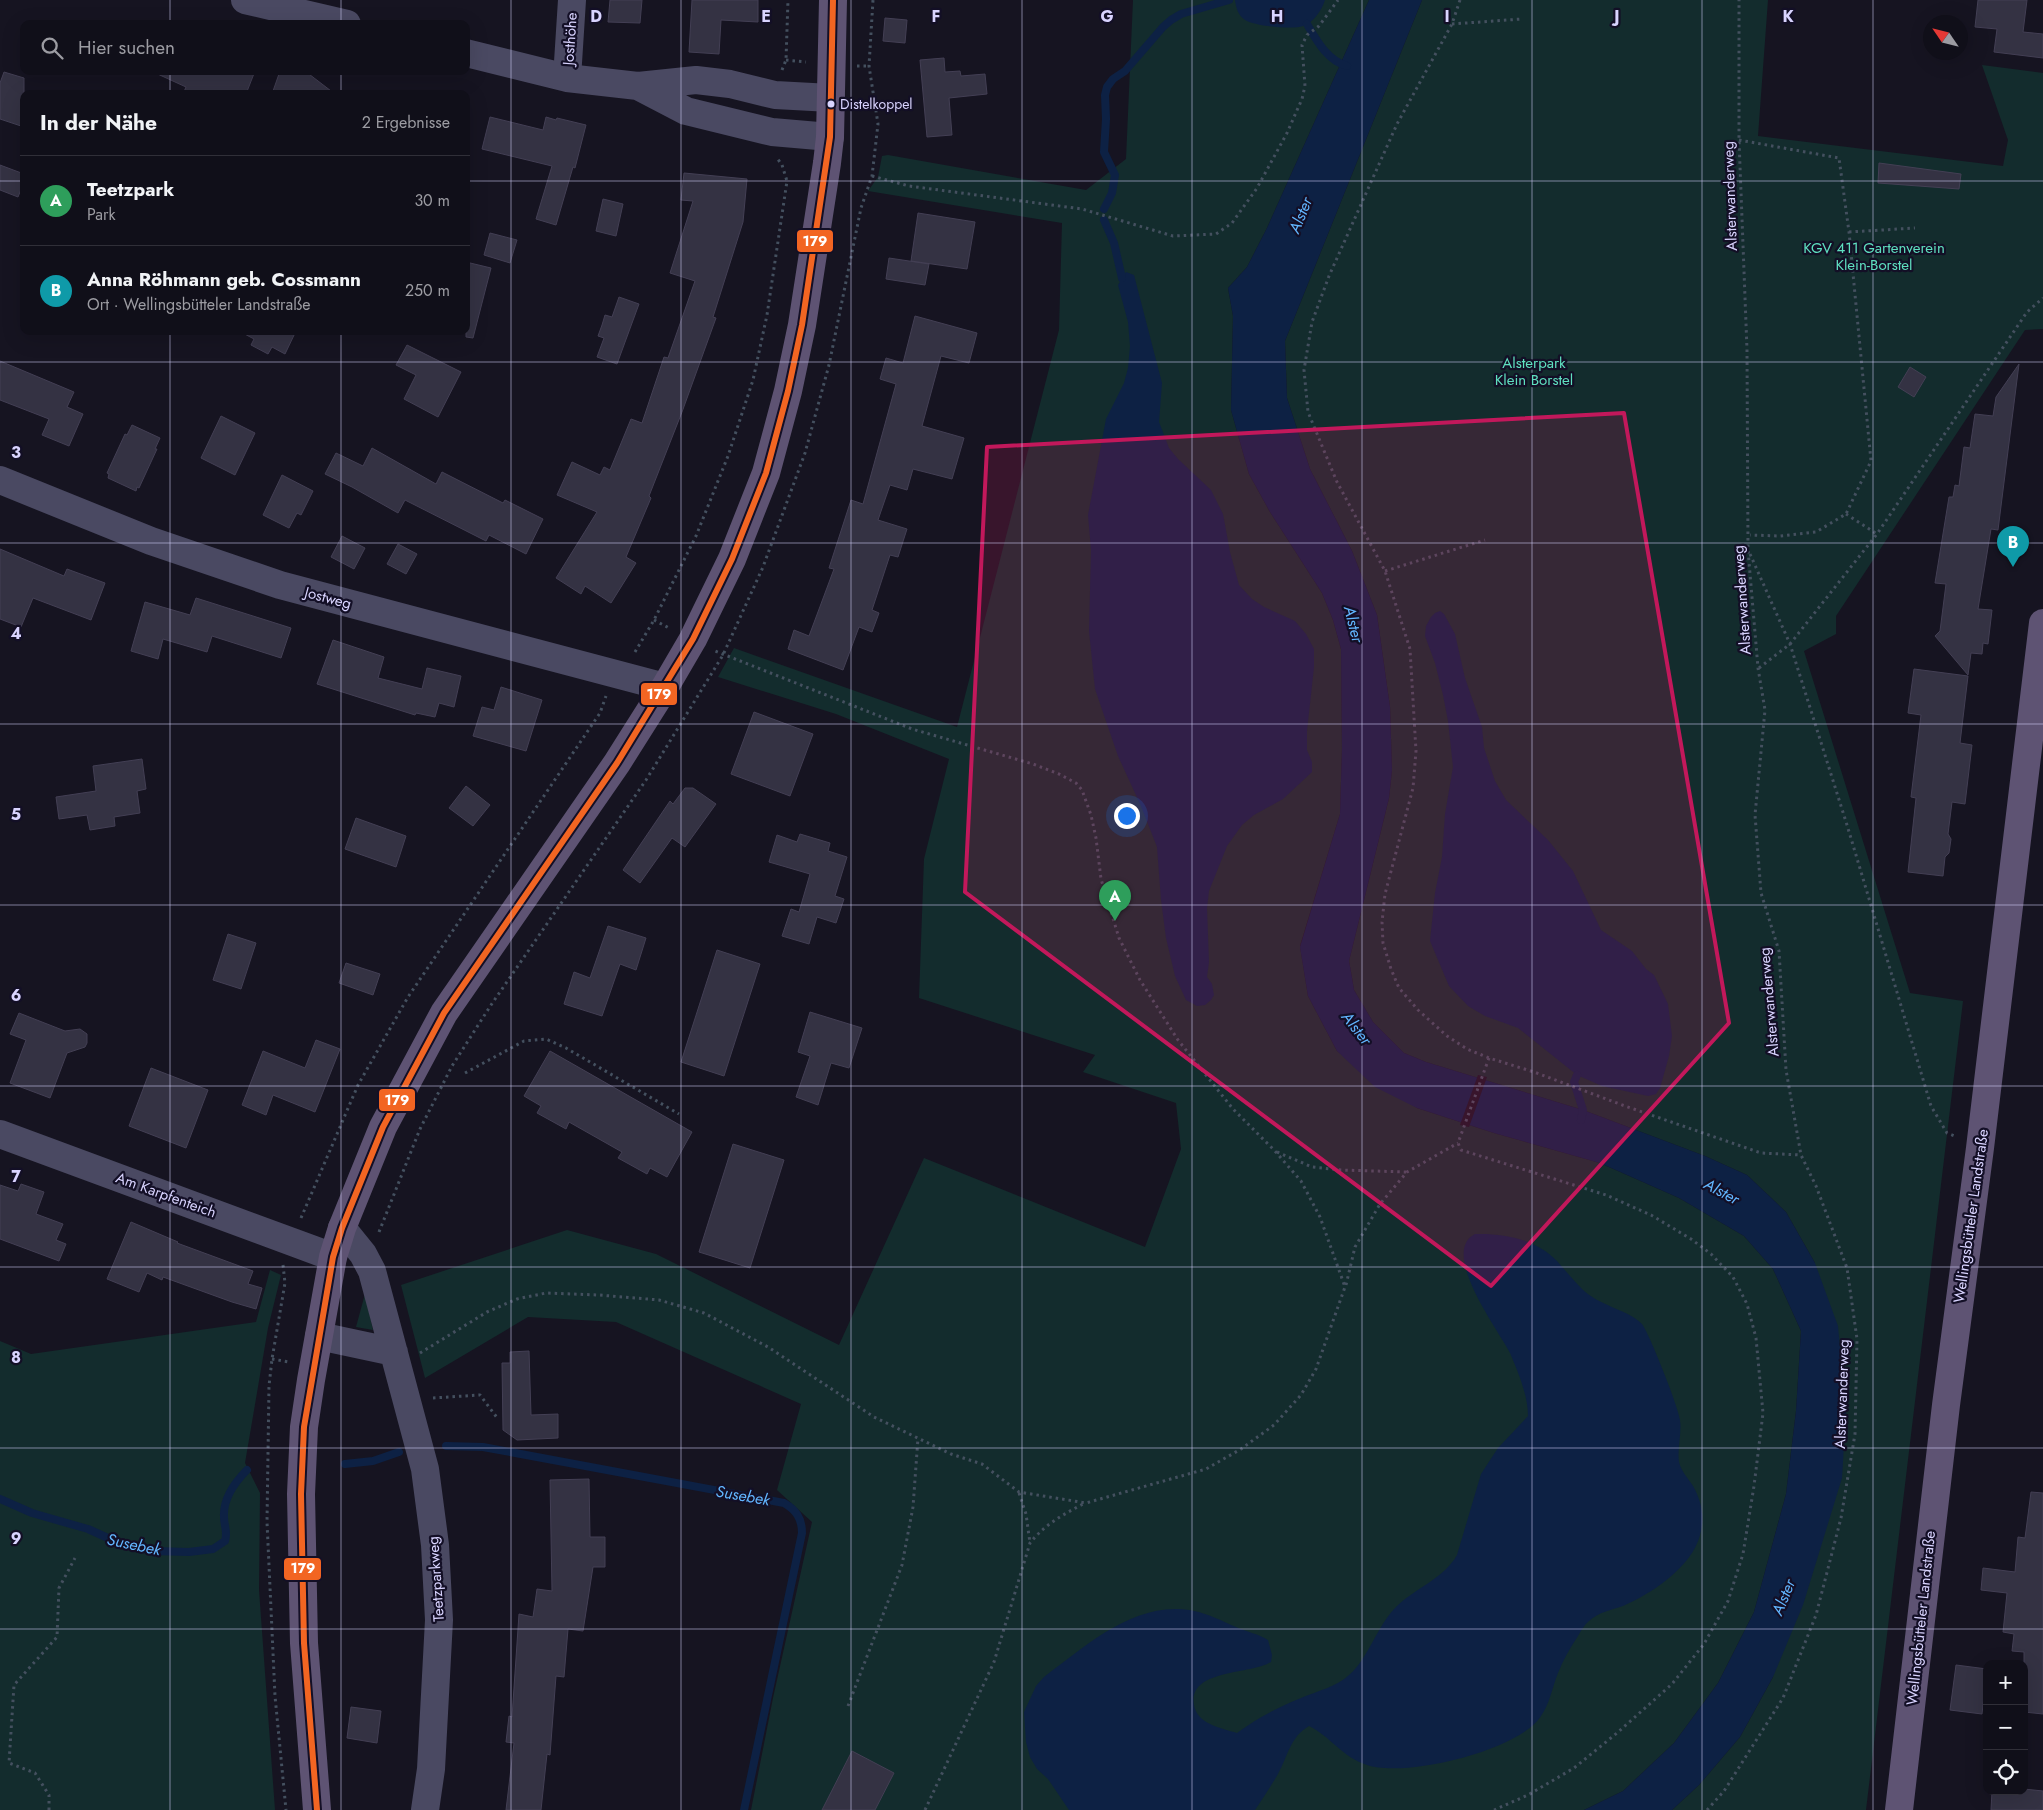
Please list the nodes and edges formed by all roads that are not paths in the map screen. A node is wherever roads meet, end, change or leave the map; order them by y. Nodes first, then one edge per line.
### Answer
1 (245, 0) edge
2 (572, 0) edge
3 (833, 0) edge
4 (330, 20) edge
5 (470, 54) edge
6 (567, 78) junction
7 (638, 86) junction
8 (831, 98) junction
9 (830, 137) junction
10 (0, 480) edge
11 (2043, 623) edge
12 (665, 687) junction
13 (0, 1134) edge
14 (342, 1228) junction
15 (333, 1257) junction
16 (319, 1336) junction
17 (396, 1359) junction
18 (317, 1810) edge
19 (425, 1810) edge
20 (1899, 1810) edge

1 - 4 street
2 - 6 street, Josthöhe
3 - 8 main road
5 - 6 street
6 - 7 street
7 - 8 street
7 - 9 street
8 - 9 main road
9 - 12 main road
10 - 12 street, Jostweg
11 - 20 main road, Wellingsbütteler Landstraße
12 - 14 main road
13 - 15 street, Am Karpfenteich
14 - 15 main road
14 - 17 street, Teetzparkweg
15 - 16 main road
16 - 17 street
16 - 18 main road
17 - 19 street, Teetzparkweg

